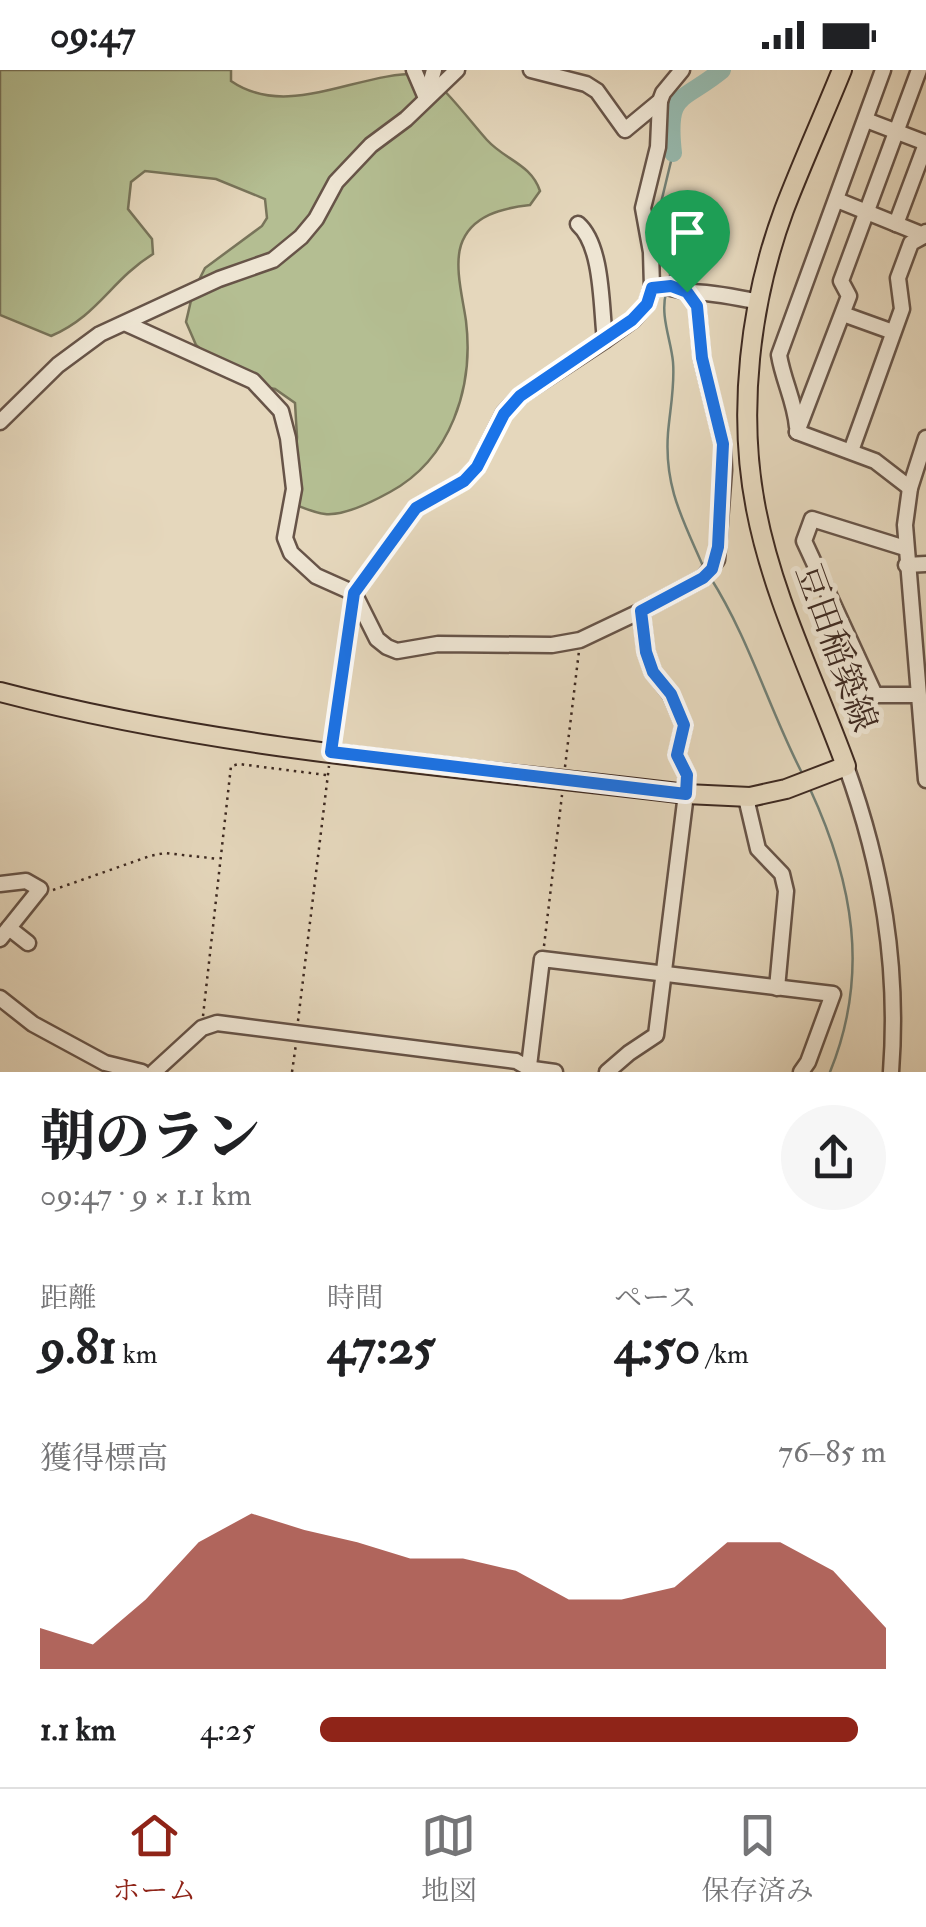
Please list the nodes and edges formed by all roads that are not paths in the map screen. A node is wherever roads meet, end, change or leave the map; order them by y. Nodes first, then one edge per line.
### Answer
1 (414, 70) edge
2 (434, 70) edge
3 (457, 70) edge
4 (531, 70) edge
5 (682, 70) edge
6 (842, 70) edge
7 (884, 70) edge
8 (919, 70) edge
9 (426, 98) junction
10 (660, 101) junction
11 (866, 120) junction
12 (896, 132) junction
13 (926, 143) edge
14 (837, 200) junction
15 (866, 212) junction
16 (578, 224) dead end
17 (896, 224) junction
18 (925, 235) edge
19 (652, 288) junction
20 (687, 292) junction
21 (759, 302) junction
22 (843, 314) junction
23 (127, 324) junction
24 (893, 332) junction
25 (605, 340) junction
26 (0, 422) edge
27 (797, 432) junction
28 (926, 438) edge
29 (850, 451) junction
30 (910, 488) junction
31 (906, 548) junction
32 (926, 564) edge
33 (906, 566) junction
34 (354, 593) junction
35 (641, 611) junction
36 (921, 674) edge
37 (0, 692) edge
38 (918, 694) junction
39 (846, 766) junction
40 (926, 780) edge
41 (686, 794) junction
42 (748, 798) junction
43 (0, 884) edge
44 (4, 933) edge
45 (28, 943) dead end
46 (664, 974) junction
47 (778, 988) junction
48 (0, 998) edge
49 (532, 1069) edge
50 (142, 1072) edge
51 (154, 1072) edge
52 (555, 1072) edge
53 (607, 1072) edge
54 (801, 1072) edge
55 (891, 1072) edge

1 - 9 street
2 - 9 street
3 - 9 street
4 - 10 street
5 - 10 street
6 - 21 main road, 豆田稲築線
7 - 11 street
8 - 12 street
9 - 23 street
10 - 19 street
11 - 12 street
11 - 14 street
12 - 13 street
12 - 15 street
13 - 17 street
14 - 15 street
14 - 27 street
15 - 17 street
15 - 22 street
16 - 25 street
17 - 18 street
18 - 24 street
19 - 20 street
19 - 25 street
20 - 21 street
20 - 35 street
21 - 39 main road, 豆田稲築線
22 - 24 street
22 - 27 street
23 - 26 street
23 - 34 street
24 - 29 street
25 - 34 street
27 - 29 street
28 - 30 street
29 - 30 street
30 - 31 street
31 - 33 street
31 - 38 street
32 - 33 street
33 - 36 street
34 - 35 street
35 - 41 street
36 - 38 street
37 - 41 main road, 豆田稲築線
38 - 40 street
39 - 42 main road, 豆田稲築線
39 - 55 street
41 - 42 main road, 豆田稲築線
41 - 46 street
42 - 47 street
43 - 44 street
44 - 45 street
46 - 47 street
46 - 49 street
46 - 53 street
47 - 54 street
48 - 50 street
49 - 51 street
49 - 52 street

